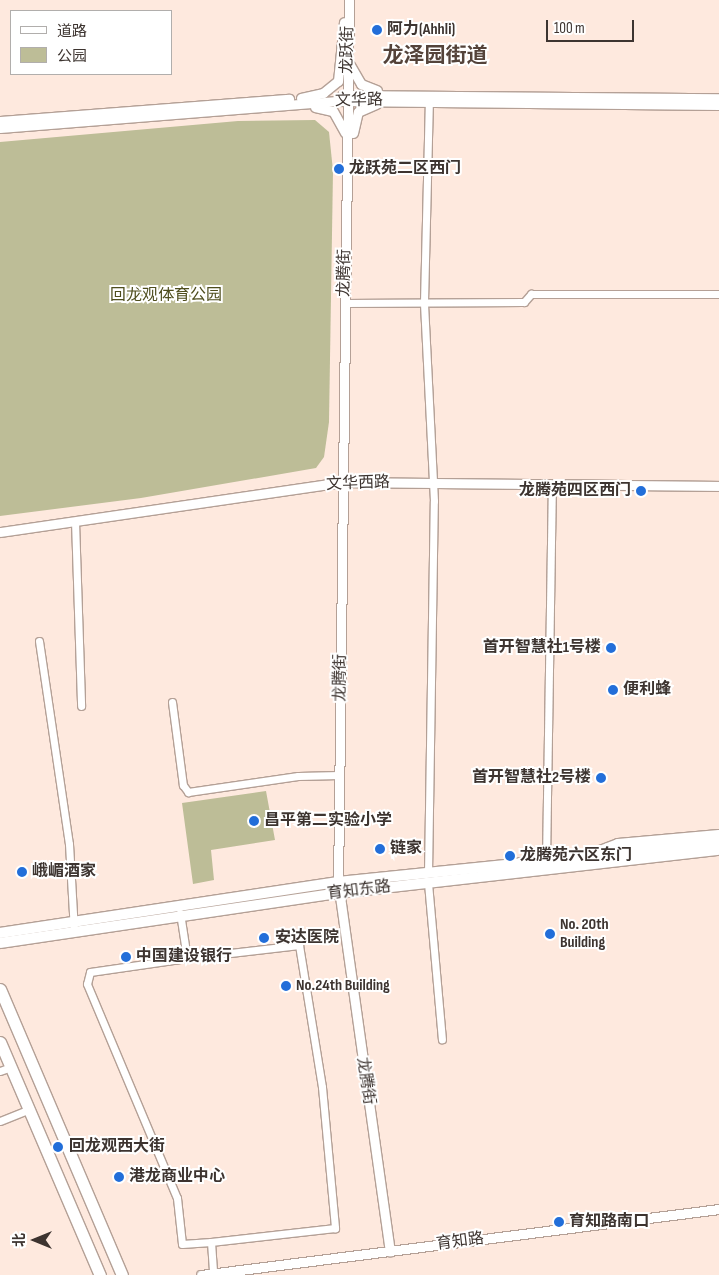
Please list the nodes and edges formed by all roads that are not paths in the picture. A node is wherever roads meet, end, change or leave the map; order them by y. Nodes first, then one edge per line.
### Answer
1 (348, 0) edge
2 (348, 45) junction
3 (347, 97) junction
4 (301, 98) junction
5 (429, 98) junction
6 (718, 102) edge
7 (257, 107) junction
8 (0, 121) edge
9 (0, 128) edge
10 (347, 160) junction
11 (346, 177) junction
12 (719, 294) edge
13 (424, 302) junction
14 (345, 303) junction
15 (343, 482) junction
16 (433, 482) junction
17 (552, 484) junction
18 (717, 487) edge
19 (75, 521) junction
20 (0, 532) edge
21 (39, 641) dead end
22 (172, 702) dead end
23 (81, 706) dead end
24 (339, 775) junction
25 (719, 835) edge
26 (719, 843) edge
27 (719, 850) edge
28 (719, 857) edge
29 (546, 860) junction
30 (584, 861) junction
31 (428, 878) junction
32 (339, 887) junction
33 (180, 911) junction
34 (74, 927) junction
35 (0, 933) edge
36 (0, 943) edge
37 (187, 958) junction
38 (0, 989) edge
39 (442, 1039) dead end
40 (0, 1042) edge
41 (5, 1069) edge
42 (29, 1109) junction
43 (0, 1121) edge
44 (717, 1210) edge
45 (211, 1242) junction
46 (109, 1246) junction
47 (390, 1251) junction
48 (92, 1256) junction
49 (213, 1274) junction
50 (100, 1275) edge
51 (122, 1275) edge
52 (201, 1275) edge

1 - 2 street, 龙跃街
1 - 4 street
2 - 3 street, 龙跃街
2 - 5 street
3 - 4 street, 文华路
3 - 5 street, 文华路
3 - 7 street, 文华路
3 - 10 street, 龙腾街
4 - 8 street, 文华路
5 - 6 street, 文华路
5 - 6 street, 文华路
5 - 11 street
5 - 13 street
7 - 9 street, 文华路
7 - 10 street
10 - 11 street, 龙腾街
11 - 14 street, 龙腾街
12 - 13 street
13 - 14 street
13 - 16 street
14 - 15 street, 龙腾街
15 - 16 street, 文华西路
15 - 19 street, 文华西路
15 - 24 street, 龙腾街
16 - 17 street, 文华西路
16 - 31 street
17 - 18 street, 文华西路
17 - 29 street
19 - 20 street, 文华西路
19 - 23 street
21 - 34 street
22 - 24 street
24 - 32 street, 龙腾街
25 - 30 main road
26 - 30 main road, 育知东路
27 - 30 main road, 育知东路
28 - 30 main road
29 - 30 main road, 育知东路
29 - 31 main road, 育知东路
30 - 31 main road, 育知东路
31 - 32 main road, 育知东路
31 - 39 street
32 - 33 main road, 育知东路
32 - 47 street, 龙腾街
33 - 34 main road, 育知东路
33 - 37 street
34 - 35 main road, 育知东路
34 - 36 main road, 育知东路
37 - 45 street
37 - 45 street
38 - 46 main road
40 - 41 main road
41 - 42 main road
42 - 43 street
42 - 48 main road
44 - 47 street, 育知路
45 - 49 street
46 - 48 main road
46 - 51 main road
47 - 49 street, 育知路
48 - 50 main road
49 - 52 street, 育知路

